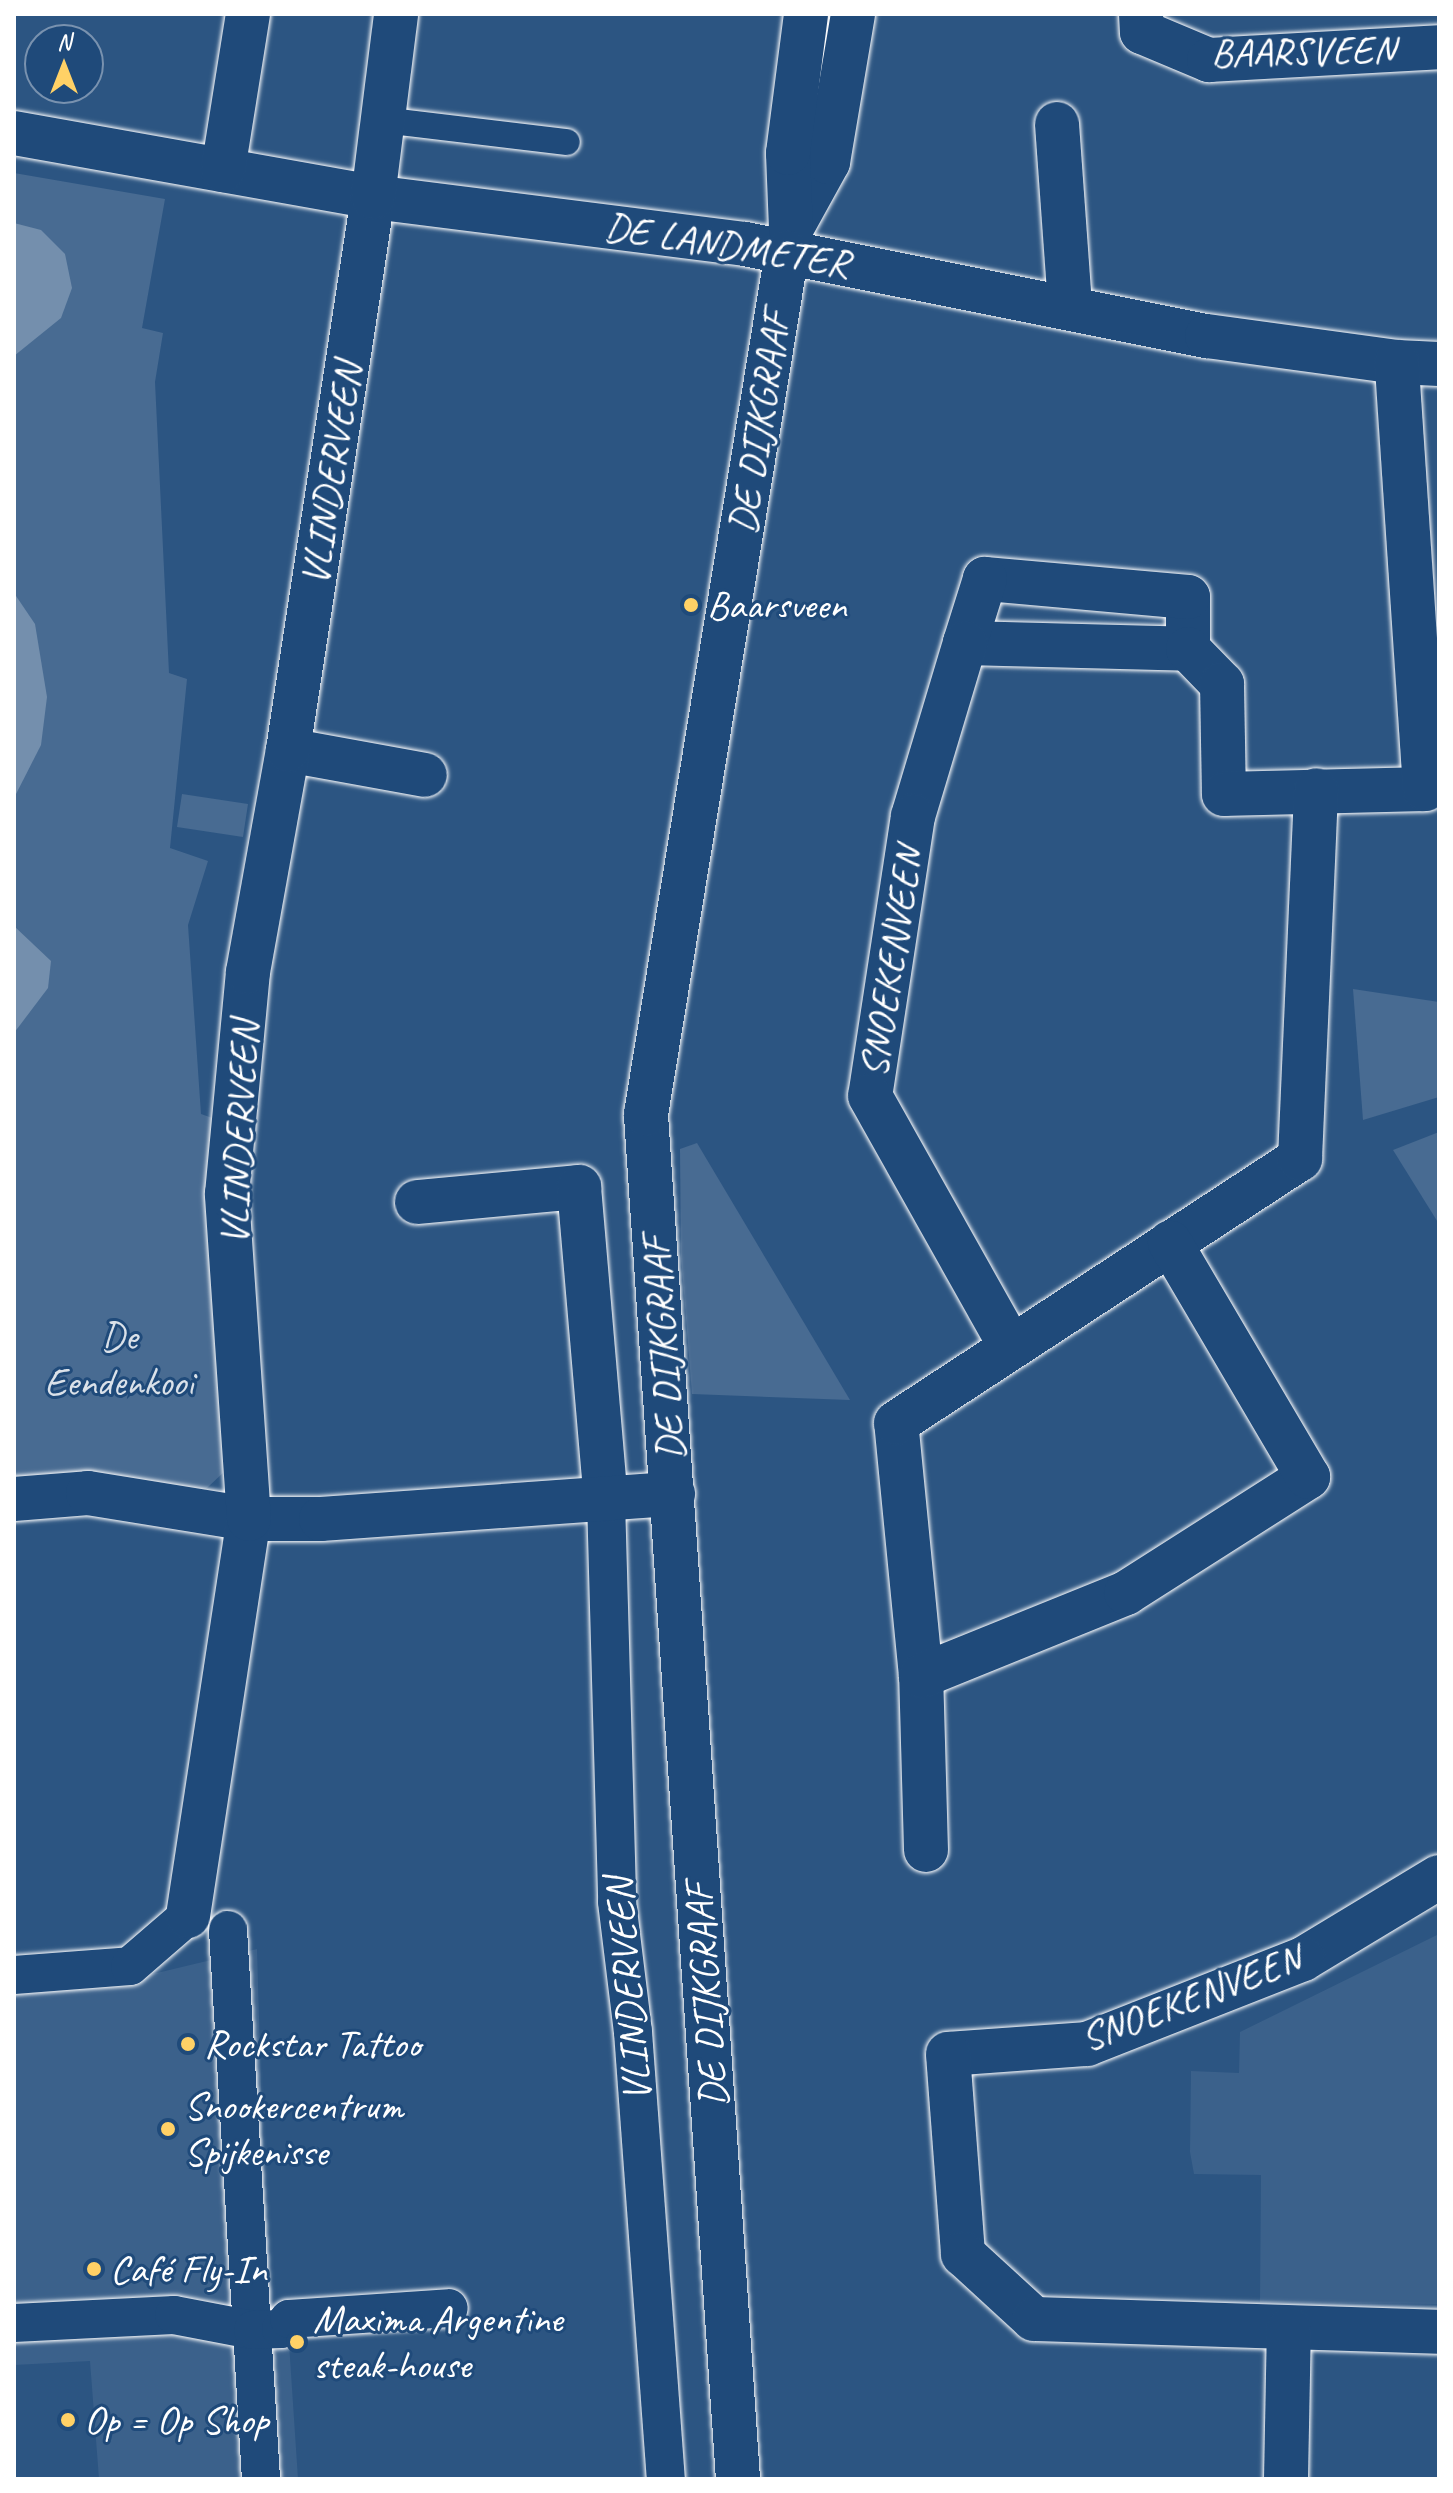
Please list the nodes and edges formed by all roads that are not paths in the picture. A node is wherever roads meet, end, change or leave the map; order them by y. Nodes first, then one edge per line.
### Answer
1 (248, 14) edge
2 (396, 14) edge
3 (806, 14) edge
4 (853, 14) edge
5 (1141, 14) edge
6 (1439, 47) edge
7 (382, 120) junction
8 (1057, 124) dead end
9 (14, 133) edge
10 (567, 142) dead end
11 (223, 170) junction
12 (373, 197) junction
13 (789, 240) junction
14 (1070, 306) junction
15 (1418, 363) edge
16 (965, 643) junction
17 (1188, 649) junction
18 (288, 750) junction
19 (425, 775) dead end
20 (1316, 790) junction
21 (1432, 794) edge
22 (417, 1202) dead end
23 (1170, 1243) junction
24 (1011, 1347) junction
25 (673, 1494) junction
26 (14, 1499) edge
27 (606, 1500) junction
28 (249, 1519) junction
29 (921, 1676) junction
30 (926, 1850) dead end
31 (1439, 1877) edge
32 (188, 1916) joint
33 (228, 1930) dead end
34 (14, 1975) edge
35 (449, 2308) dead end
36 (14, 2323) edge
37 (1289, 2329) junction
38 (253, 2330) junction
39 (1439, 2332) edge
40 (261, 2479) edge
41 (666, 2479) edge
42 (738, 2479) edge
43 (1286, 2479) edge

1 - 11 street
2 - 7 street, VLINDERVEEN
3 - 13 street, DE DIJKGRAAF
4 - 13 street, DE DIJKGRAAF
5 - 6 street, BAARSVEEN
7 - 10 lane
7 - 12 street, VLINDERVEEN
8 - 14 street
9 - 11 street, DE LANDMETER
11 - 12 street, DE LANDMETER
12 - 13 street, DE LANDMETER
12 - 18 street, VLINDERVEEN
13 - 14 street, DE LANDMETER
13 - 25 street, DE DIJKGRAAF
14 - 15 street, DE LANDMETER
15 - 21 street
16 - 17 street
16 - 17 street, SNOEKENVEEN
16 - 24 street, SNOEKENVEEN
17 - 20 street
18 - 19 street
18 - 28 street, VLINDERVEEN
20 - 21 street
20 - 23 street
22 - 27 street, VLINDERVEEN
23 - 24 street
23 - 29 street
24 - 29 street
25 - 27 street
25 - 42 street, DE DIJKGRAAF
26 - 28 street
27 - 28 street
27 - 41 street, VLINDERVEEN
28 - 32 street, VLINDERVEEN
29 - 30 street
31 - 37 street, SNOEKENVEEN
32 - 34 street, VLINDERVEEN
33 - 38 street
35 - 38 street
36 - 38 street
37 - 39 street, SNOEKENVEEN
37 - 43 street
38 - 40 street

